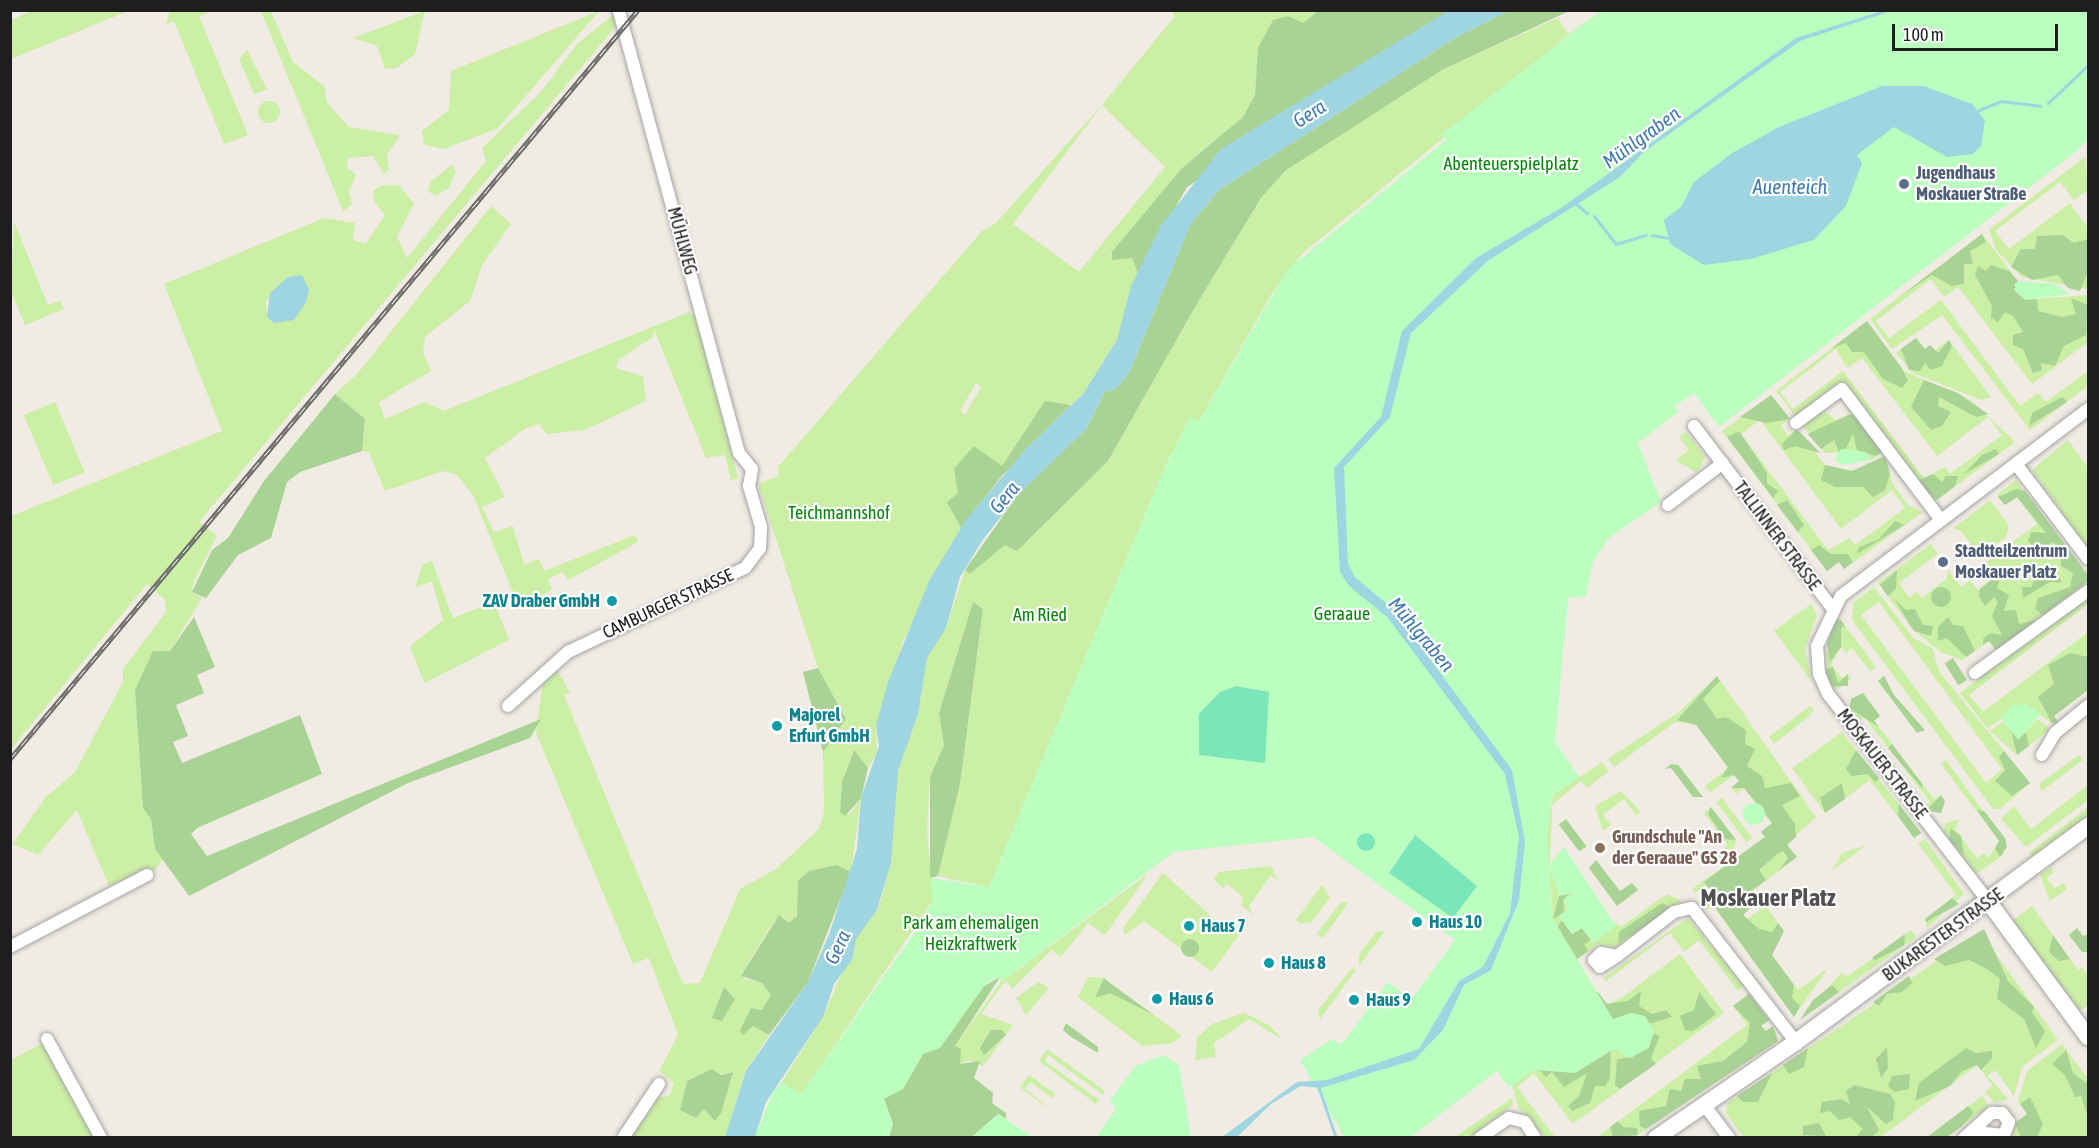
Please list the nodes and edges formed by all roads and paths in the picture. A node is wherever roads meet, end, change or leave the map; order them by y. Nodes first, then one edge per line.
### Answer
1 (619, 10) edge
2 (2088, 409) edge
3 (1796, 423) dead end
4 (1694, 426) dead end
5 (1723, 464) junction
6 (2016, 464) junction
7 (752, 469) joint
8 (1668, 505) dead end
9 (1941, 520) junction
10 (2088, 559) edge
11 (2088, 591) edge
12 (1832, 608) junction
13 (1975, 673) dead end
14 (508, 706) dead end
15 (2088, 706) edge
16 (2042, 755) dead end
17 (2088, 826) edge
18 (147, 875) dead end
19 (1988, 901) junction
20 (10, 947) edge
21 (1617, 956) dead end
22 (2088, 1037) edge
23 (47, 1039) dead end
24 (1796, 1042) junction
25 (659, 1084) dead end
26 (1705, 1106) junction
27 (101, 1137) edge
28 (623, 1137) edge
29 (1480, 1137) edge
30 (1535, 1137) edge
31 (1656, 1137) edge
32 (1729, 1137) edge

1 - 7 street, MÜHLWEG
2 - 6 street, MOSKAUER STRASSE
3 - 9 street
4 - 5 street, TALLINNER STRASSE
5 - 8 street, TALLINNER STRASSE
5 - 12 street, TALLINNER STRASSE
6 - 9 street, MOSKAUER STRASSE
6 - 10 street
7 - 14 street, CAMBURGER STRASSE
9 - 12 street, MOSKAUER STRASSE
11 - 13 street
12 - 19 street, MOSKAUER STRASSE
15 - 16 street
17 - 19 street, BUKARESTER STRASSE
18 - 20 street
19 - 22 street, MOSKAUER STRASSE
19 - 24 street, BUKARESTER STRASSE
21 - 24 street
23 - 27 street
24 - 26 street, BUKARESTER STRASSE
25 - 28 street
26 - 31 street, BUKARESTER STRASSE
26 - 32 street
29 - 30 street

